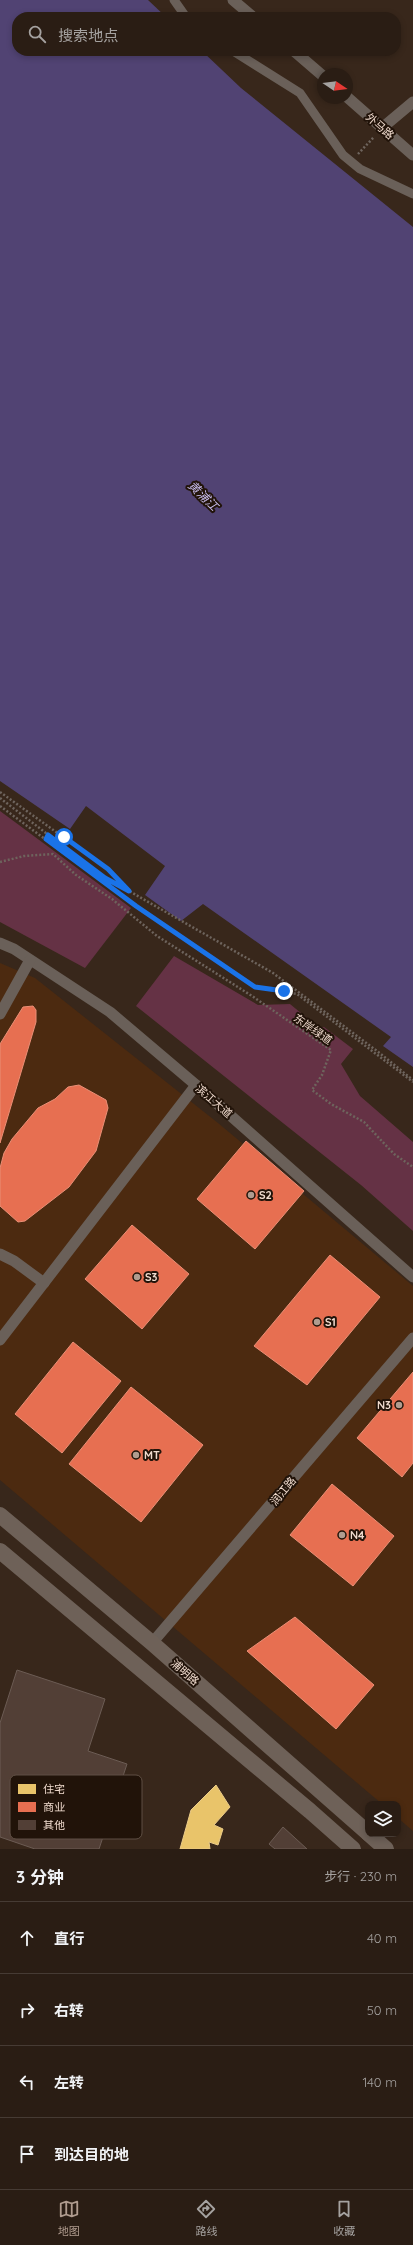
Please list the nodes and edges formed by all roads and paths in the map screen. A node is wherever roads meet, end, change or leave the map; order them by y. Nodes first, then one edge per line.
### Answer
1 (174, 0) edge
2 (233, 0) edge
3 (182, 12) edge
4 (247, 12) edge
5 (241, 56) edge
6 (300, 56) edge
7 (317, 71) edge
8 (353, 102) edge
9 (413, 102) edge
10 (382, 128) junction
11 (413, 155) edge
12 (351, 162) junction
13 (413, 194) edge
14 (0, 792) edge
15 (0, 798) edge
16 (0, 806) edge
17 (48, 835) junction
18 (46, 839) junction
19 (0, 862) edge
20 (129, 891) junction
21 (0, 943) edge
22 (30, 960) junction
23 (0, 1014) edge
24 (413, 1081) edge
25 (196, 1085) junction
26 (413, 1167) edge
27 (0, 1254) edge
28 (413, 1277) edge
29 (44, 1282) junction
30 (413, 1338) edge
31 (0, 1340) edge
32 (0, 1515) edge
33 (0, 1551) edge
34 (152, 1643) junction
35 (365, 1829) edge
36 (373, 1837) edge
37 (353, 1849) edge
38 (386, 1849) edge

1 - 3 street
2 - 4 street
5 - 12 street
6 - 7 street
8 - 10 street, 外马路
9 - 10 street
10 - 11 street, 外马路
10 - 12 path
12 - 13 street
14 - 20 path
15 - 17 path
16 - 18 path
17 - 18 path
17 - 20 path
18 - 24 path
19 - 26 path, 东岸绿道
20 - 24 path
21 - 22 street, 滨江大道
22 - 23 street
22 - 25 street, 滨江大道
25 - 28 street, 滨江大道
25 - 29 street
27 - 29 street
29 - 31 street
30 - 34 street, 润江路
32 - 34 main road, 浦明路
33 - 37 main road
34 - 35 main road, 浦明路
36 - 38 main road, 浦明路

